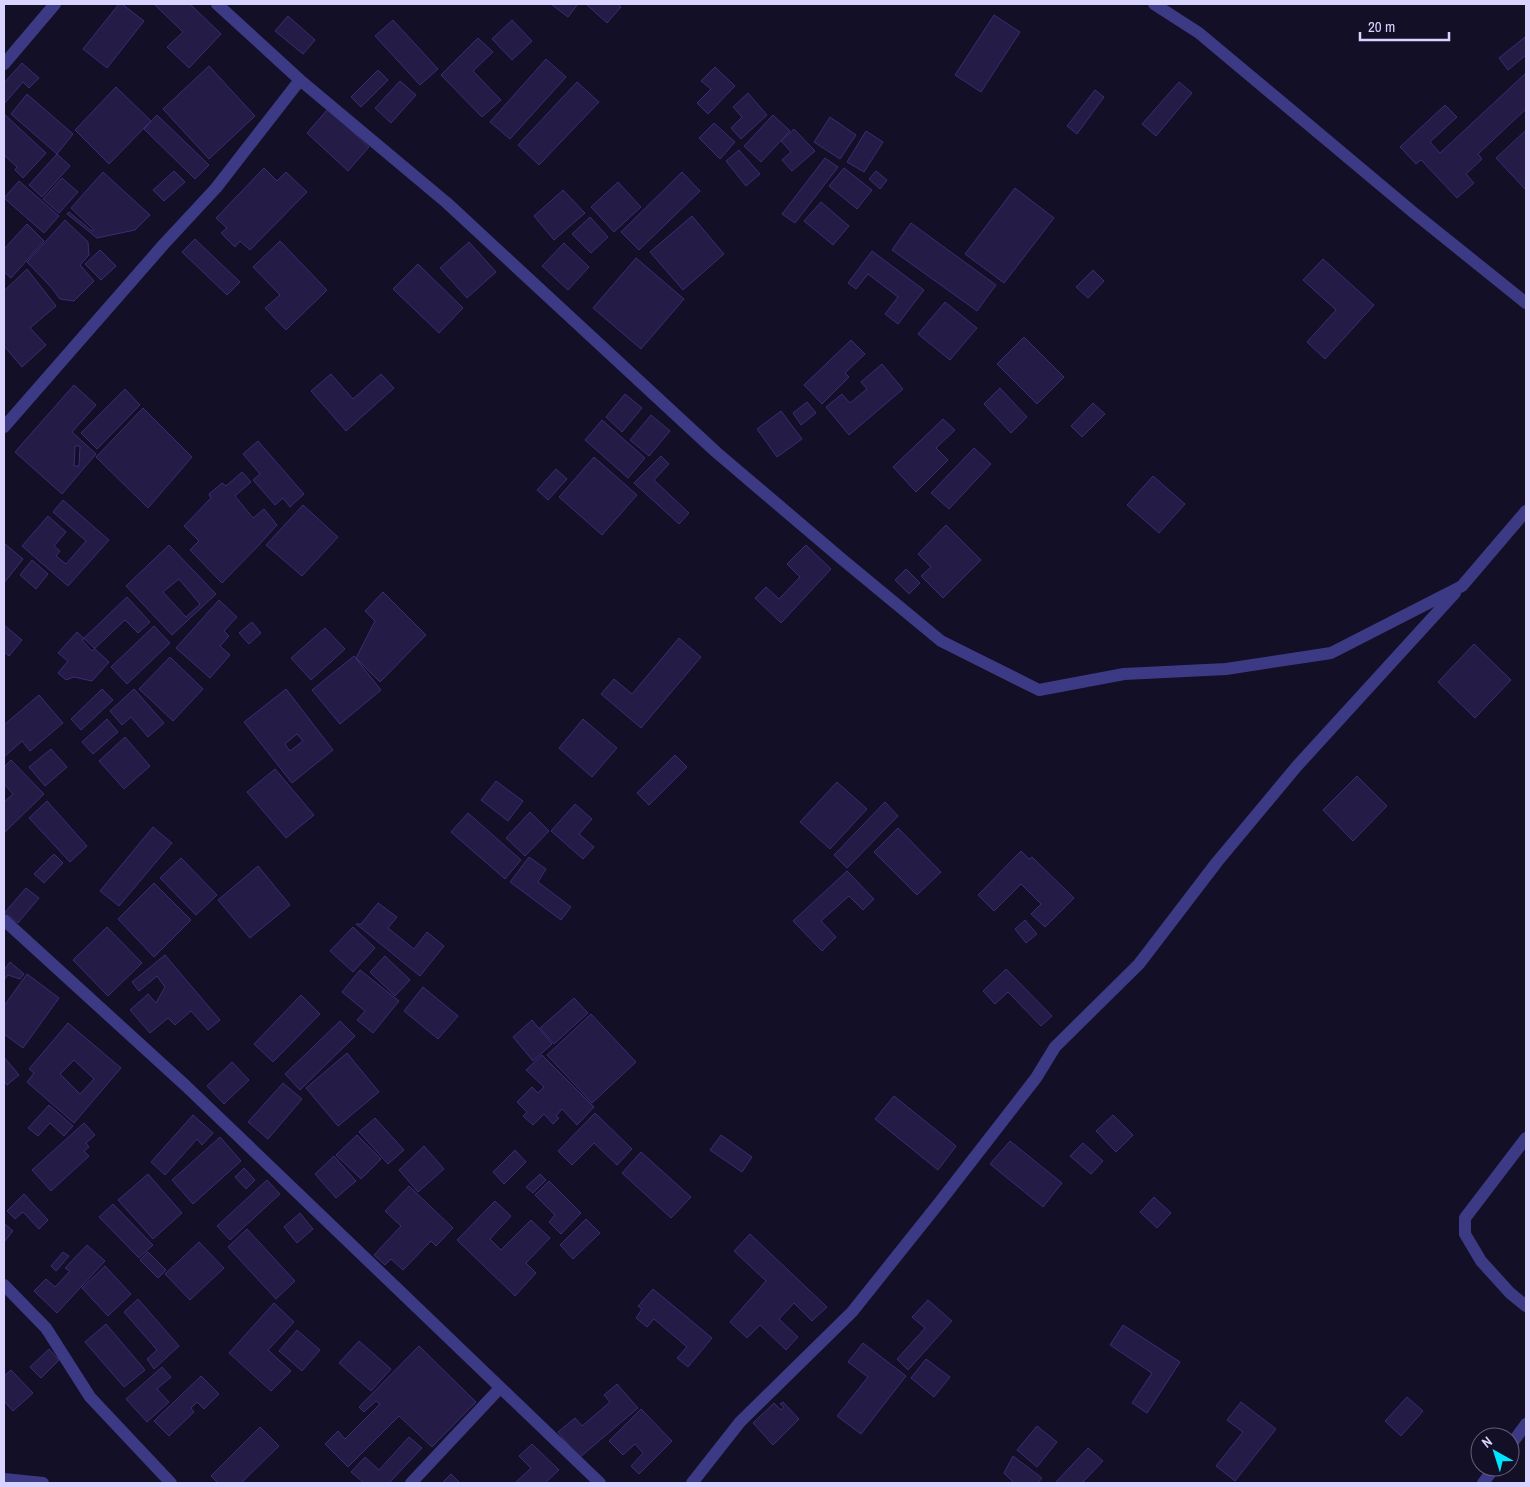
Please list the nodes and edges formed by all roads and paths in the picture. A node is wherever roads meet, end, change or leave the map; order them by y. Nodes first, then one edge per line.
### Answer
1 (54, 4) edge
2 (217, 4) edge
3 (1154, 4) edge
4 (4, 64) edge
5 (300, 80) junction
6 (1526, 303) edge
7 (4, 427) edge
8 (1526, 511) edge
9 (1462, 586) junction
10 (4, 920) edge
11 (1526, 1138) edge
12 (4, 1286) edge
13 (1526, 1306) edge
14 (500, 1388) junction
15 (4, 1479) edge
16 (43, 1483) edge
17 (172, 1483) edge
18 (411, 1483) edge
19 (600, 1483) edge
20 (692, 1483) edge

1 - 4 street
2 - 5 street
3 - 6 street
5 - 7 street
5 - 9 street
8 - 9 street
9 - 20 street
10 - 14 street
11 - 13 street
12 - 17 street
14 - 18 street
14 - 19 street
15 - 16 street

